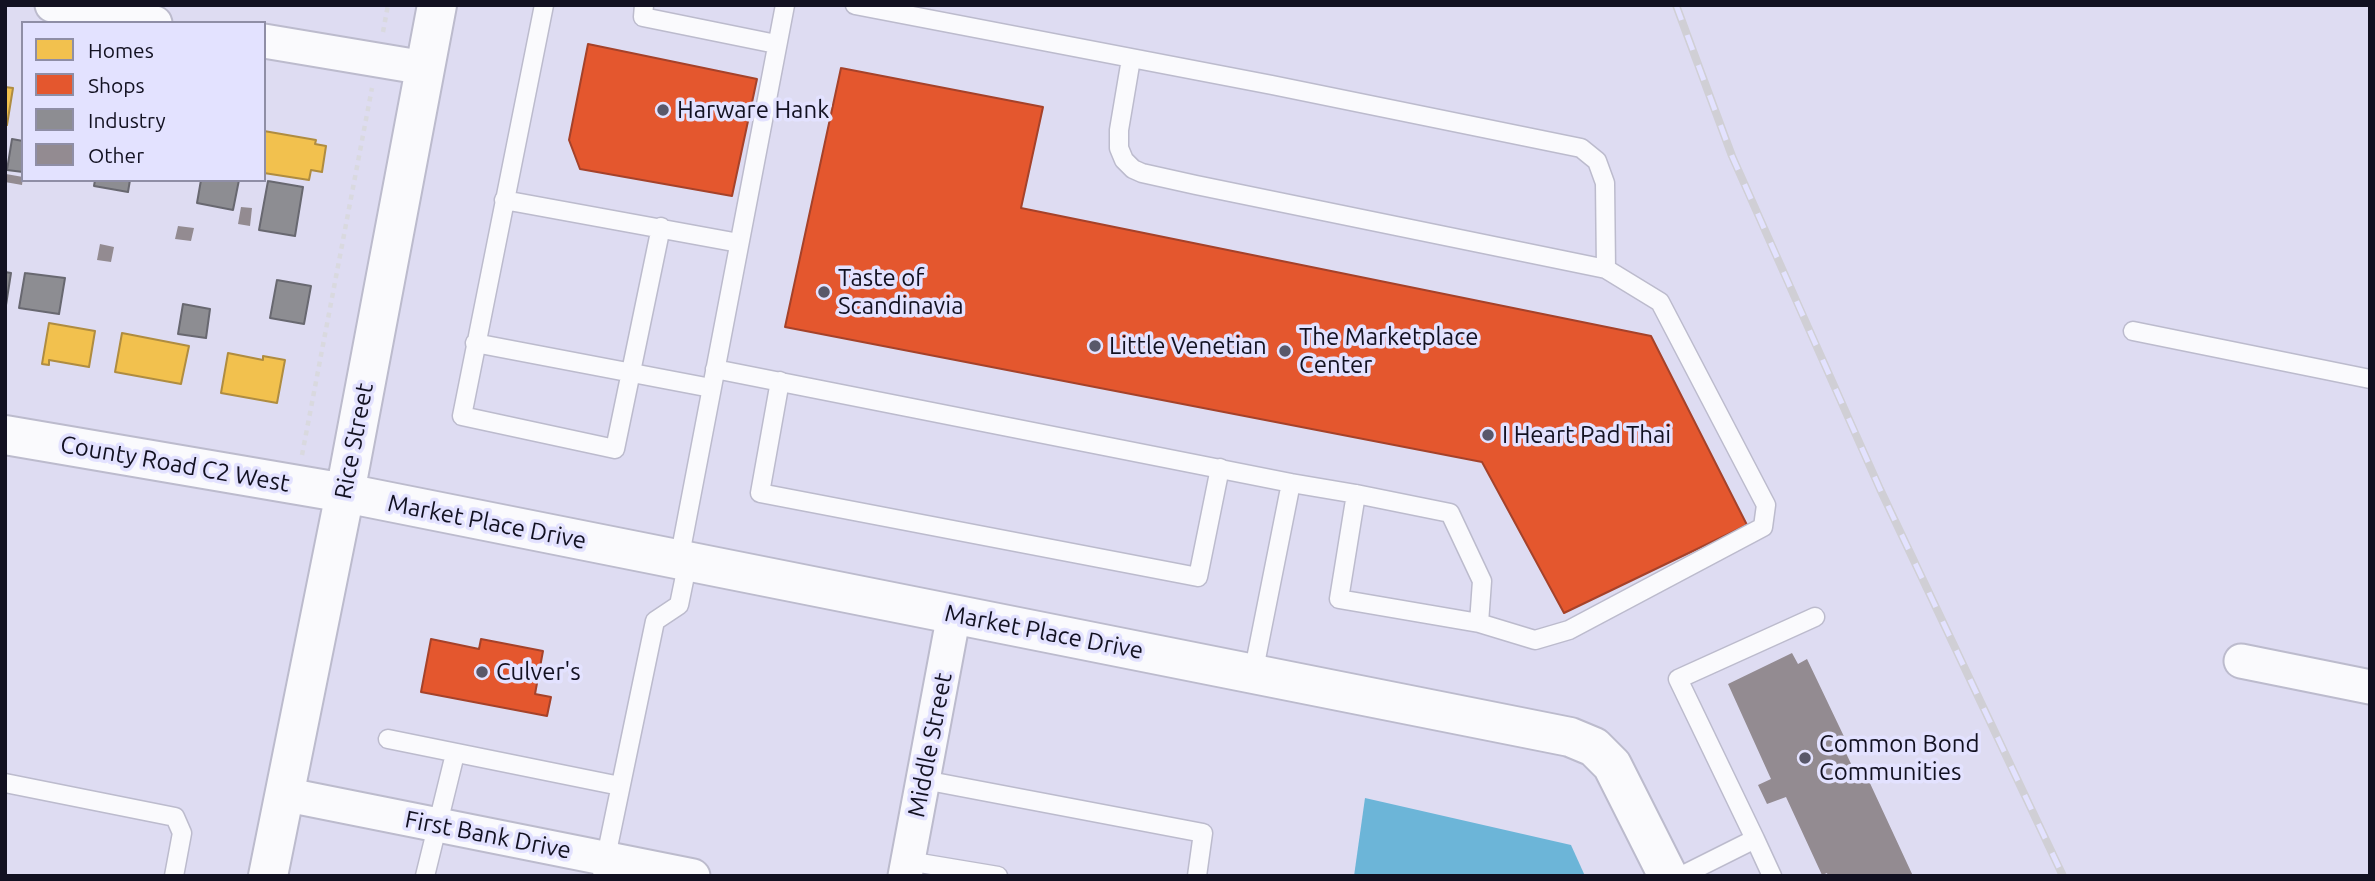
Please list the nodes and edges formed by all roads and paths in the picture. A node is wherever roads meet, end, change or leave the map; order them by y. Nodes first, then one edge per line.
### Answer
1 (51, 5) edge
2 (388, 5) edge
3 (437, 5) edge
4 (544, 5) edge
5 (645, 5) edge
6 (785, 5) edge
7 (855, 5) edge
8 (386, 19) dead end
9 (143, 21) edge
10 (266, 41) edge
11 (776, 44) junction
12 (1131, 59) junction
13 (425, 68) junction
14 (371, 91) dead end
15 (504, 200) junction
16 (661, 227) junction
17 (738, 243) junction
18 (1606, 269) junction
19 (2133, 331) dead end
20 (475, 343) junction
21 (715, 369) junction
22 (631, 372) junction
23 (2370, 379) edge
24 (780, 381) junction
25 (711, 388) junction
26 (5, 435) edge
27 (303, 450) dead end
28 (1220, 468) junction
29 (1291, 482) junction
30 (345, 493) junction
31 (1356, 494) junction
32 (684, 561) junction
33 (954, 614) junction
34 (1815, 617) dead end
35 (1479, 623) junction
36 (2241, 661) dead end
37 (1253, 674) junction
38 (2370, 687) edge
39 (388, 739) dead end
40 (455, 754) junction
41 (924, 780) junction
42 (5, 783) edge
43 (620, 786) junction
44 (283, 794) junction
45 (439, 825) junction
46 (1755, 839) junction
47 (604, 867) edge
48 (907, 868) edge
49 (174, 876) edge
50 (268, 876) edge
51 (425, 876) edge
52 (693, 876) edge
53 (998, 876) edge
54 (1197, 876) edge
55 (1668, 876) edge
56 (1681, 876) edge
57 (1772, 876) edge

1 - 9 street
2 - 8 path
3 - 13 street, Rice Street
4 - 15 lane
5 - 11 lane
6 - 11 lane
7 - 12 lane
10 - 13 street
11 - 17 lane
12 - 18 lane
12 - 18 lane
13 - 30 street, Rice Street
14 - 27 path
15 - 16 lane
15 - 20 lane
16 - 17 lane
16 - 22 lane
17 - 21 lane
18 - 35 lane
19 - 23 lane
20 - 22 lane
20 - 22 lane
21 - 24 lane
21 - 25 lane
22 - 25 lane
24 - 28 lane
24 - 28 lane
25 - 32 lane
26 - 30 street, County Road C2 West
28 - 29 lane
29 - 31 lane
29 - 37 lane
30 - 32 street, Market Place Drive
30 - 44 street, Rice Street
31 - 35 lane
31 - 35 lane
32 - 33 street, Market Place Drive
32 - 43 lane
33 - 37 street, Market Place Drive
33 - 41 street, Middle Street
34 - 46 lane
36 - 38 street
37 - 55 street, Market Place Drive
39 - 40 lane
40 - 43 lane
40 - 45 lane
41 - 48 street, Middle Street
41 - 54 lane
42 - 49 lane
43 - 47 lane
44 - 45 street, First Bank Drive
44 - 50 street, Rice Street
45 - 47 street, First Bank Drive
45 - 51 lane
46 - 56 lane
46 - 57 lane
47 - 52 street, First Bank Drive
48 - 53 lane

